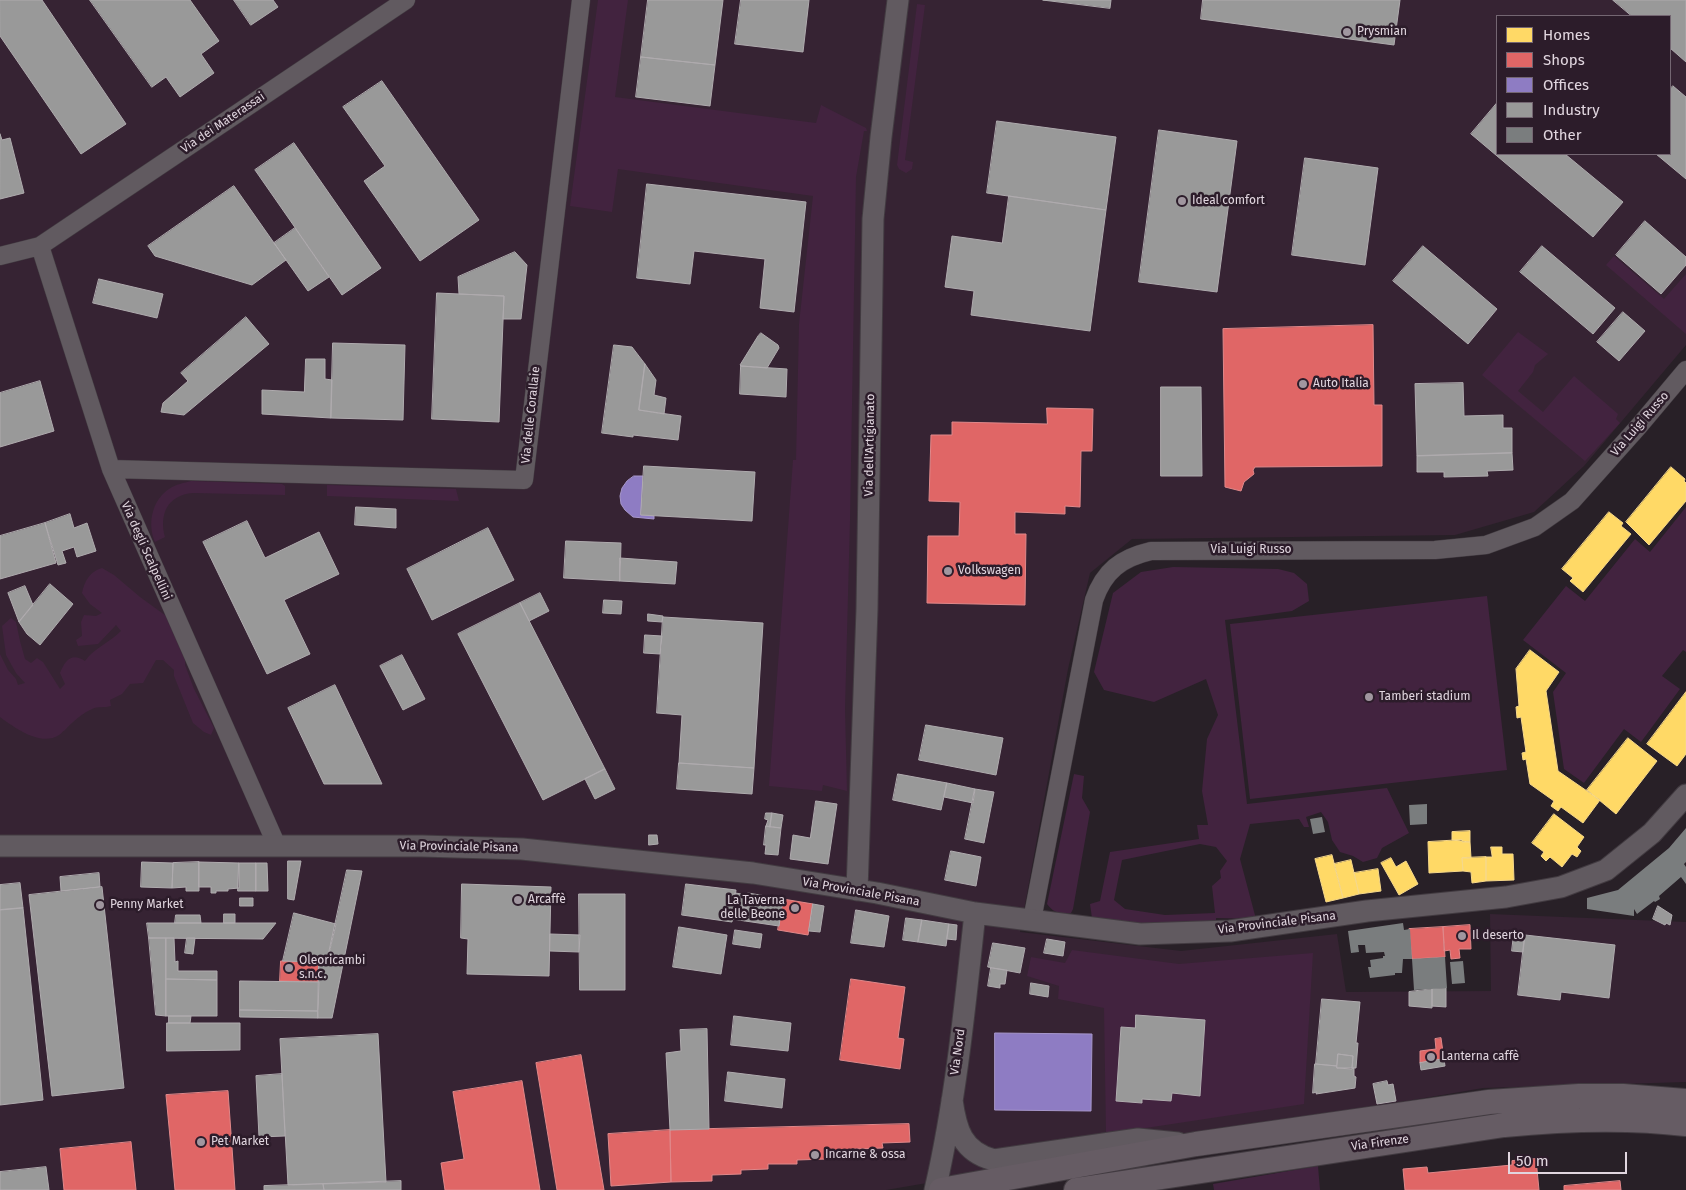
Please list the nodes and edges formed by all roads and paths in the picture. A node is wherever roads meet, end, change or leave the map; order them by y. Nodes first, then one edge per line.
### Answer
1 (406, 0) edge
2 (581, 0) edge
3 (898, 0) edge
4 (40, 246) junction
5 (0, 256) edge
6 (1686, 370) edge
7 (110, 469) junction
8 (1686, 794) edge
9 (0, 846) edge
10 (277, 846) junction
11 (856, 890) junction
12 (975, 913) junction
13 (1032, 920) junction
14 (952, 1100) junction
15 (1686, 1101) edge
16 (1686, 1124) edge
17 (1196, 1144) junction
18 (935, 1190) edge
19 (941, 1190) edge
20 (1076, 1190) edge

1 - 4 street, Via dei Materassai
2 - 7 street, Via delle Corallaie
3 - 11 street, Via dell'Artigianato
4 - 5 street, Via dei Materassai
4 - 7 street, Via degli Scalpellini
6 - 13 street, Via Luigi Russo
7 - 10 street, Via degli Scalpellini
8 - 13 street, Via Provinciale Pisana
9 - 10 street, Via Provinciale Pisana
10 - 11 street, Via Provinciale Pisana
11 - 12 street, Via Provinciale Pisana
12 - 13 street, Via Provinciale Pisana
12 - 14 street, Via Nord
14 - 17 street, Via Firenze
14 - 18 street, Via Nord
15 - 17 main road, Via Firenze
16 - 20 main road, Via Firenze
17 - 19 main road, Via Firenze

